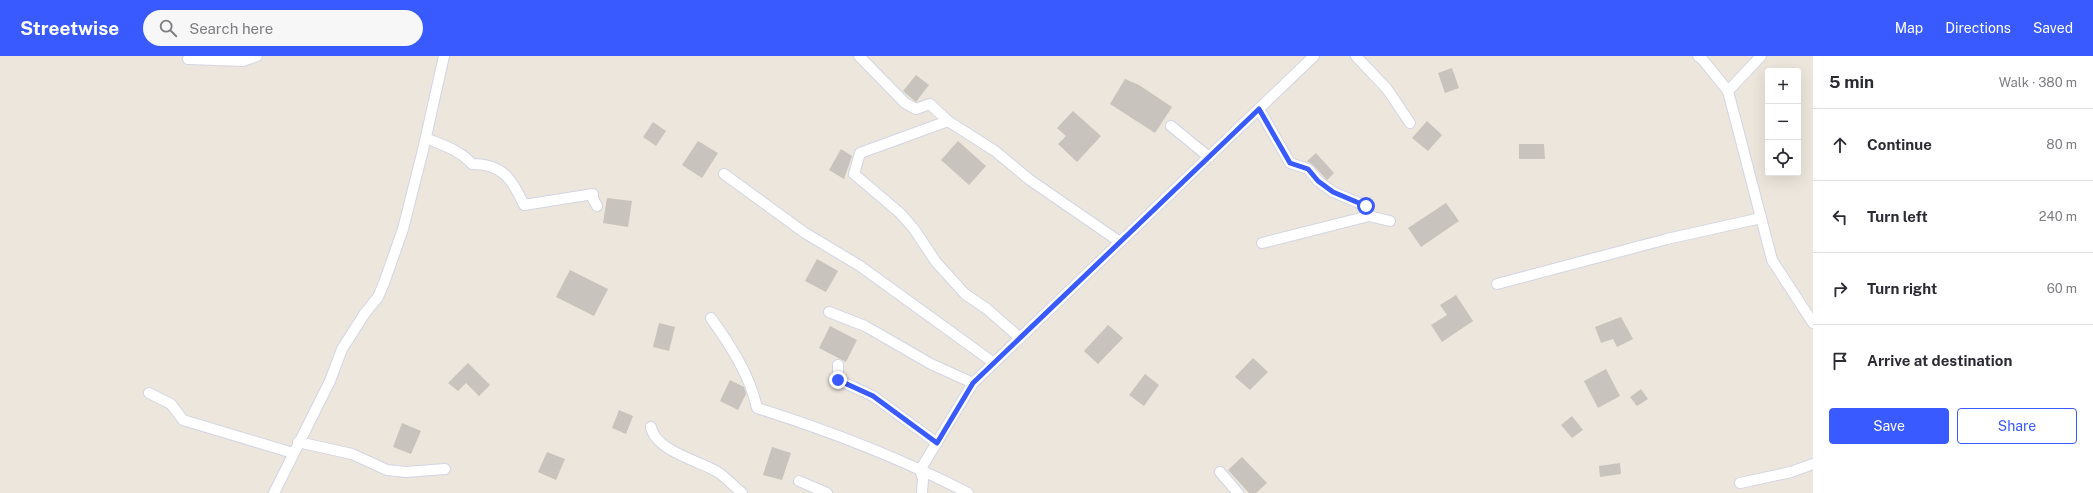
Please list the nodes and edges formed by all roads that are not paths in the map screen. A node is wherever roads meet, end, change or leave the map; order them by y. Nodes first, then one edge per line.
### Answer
1 (258, 56) edge
2 (444, 56) edge
3 (859, 56) edge
4 (1314, 56) edge
5 (1356, 56) edge
6 (1698, 56) edge
7 (1761, 56) edge
8 (188, 59) dead end
9 (1728, 91) junction
10 (1259, 109) junction
11 (948, 121) junction
12 (1410, 123) dead end
13 (1171, 126) dead end
14 (426, 138) junction
15 (1209, 157) junction
16 (724, 174) dead end
17 (597, 206) dead end
18 (1369, 216) junction
19 (1761, 218) junction
20 (1390, 221) dead end
21 (1120, 242) junction
22 (1262, 243) dead end
23 (1497, 284) dead end
24 (829, 312) dead end
25 (711, 318) dead end
26 (1813, 323) edge
27 (1020, 338) junction
28 (994, 363) junction
29 (838, 365) dead end
30 (973, 383) junction
31 (149, 392) dead end
32 (651, 428) dead end
33 (298, 442) junction
34 (937, 443) junction
35 (293, 452) junction
36 (1813, 464) edge
37 (445, 469) dead end
38 (920, 470) junction
39 (1220, 472) dead end
40 (799, 481) dead end
41 (1740, 483) dead end
42 (274, 493) edge
43 (742, 493) edge
44 (827, 493) edge
45 (922, 493) edge
46 (968, 493) edge
47 (1238, 493) edge

1 - 8 street
2 - 14 street
3 - 11 street
4 - 10 street
5 - 12 street
6 - 9 street
7 - 9 street
9 - 19 street
10 - 15 street
10 - 18 street
11 - 21 street
11 - 27 street
13 - 15 street
14 - 17 street
14 - 33 street
15 - 21 street
16 - 28 street
18 - 20 street
18 - 22 street
19 - 23 street
19 - 26 street
21 - 27 street
24 - 30 street
25 - 38 street
27 - 28 street
28 - 30 street
29 - 34 street
30 - 34 street
31 - 35 street
32 - 43 street
33 - 35 street
33 - 37 street
34 - 38 street
35 - 42 street
36 - 41 street
38 - 45 street
38 - 46 street
39 - 47 street
40 - 44 street

